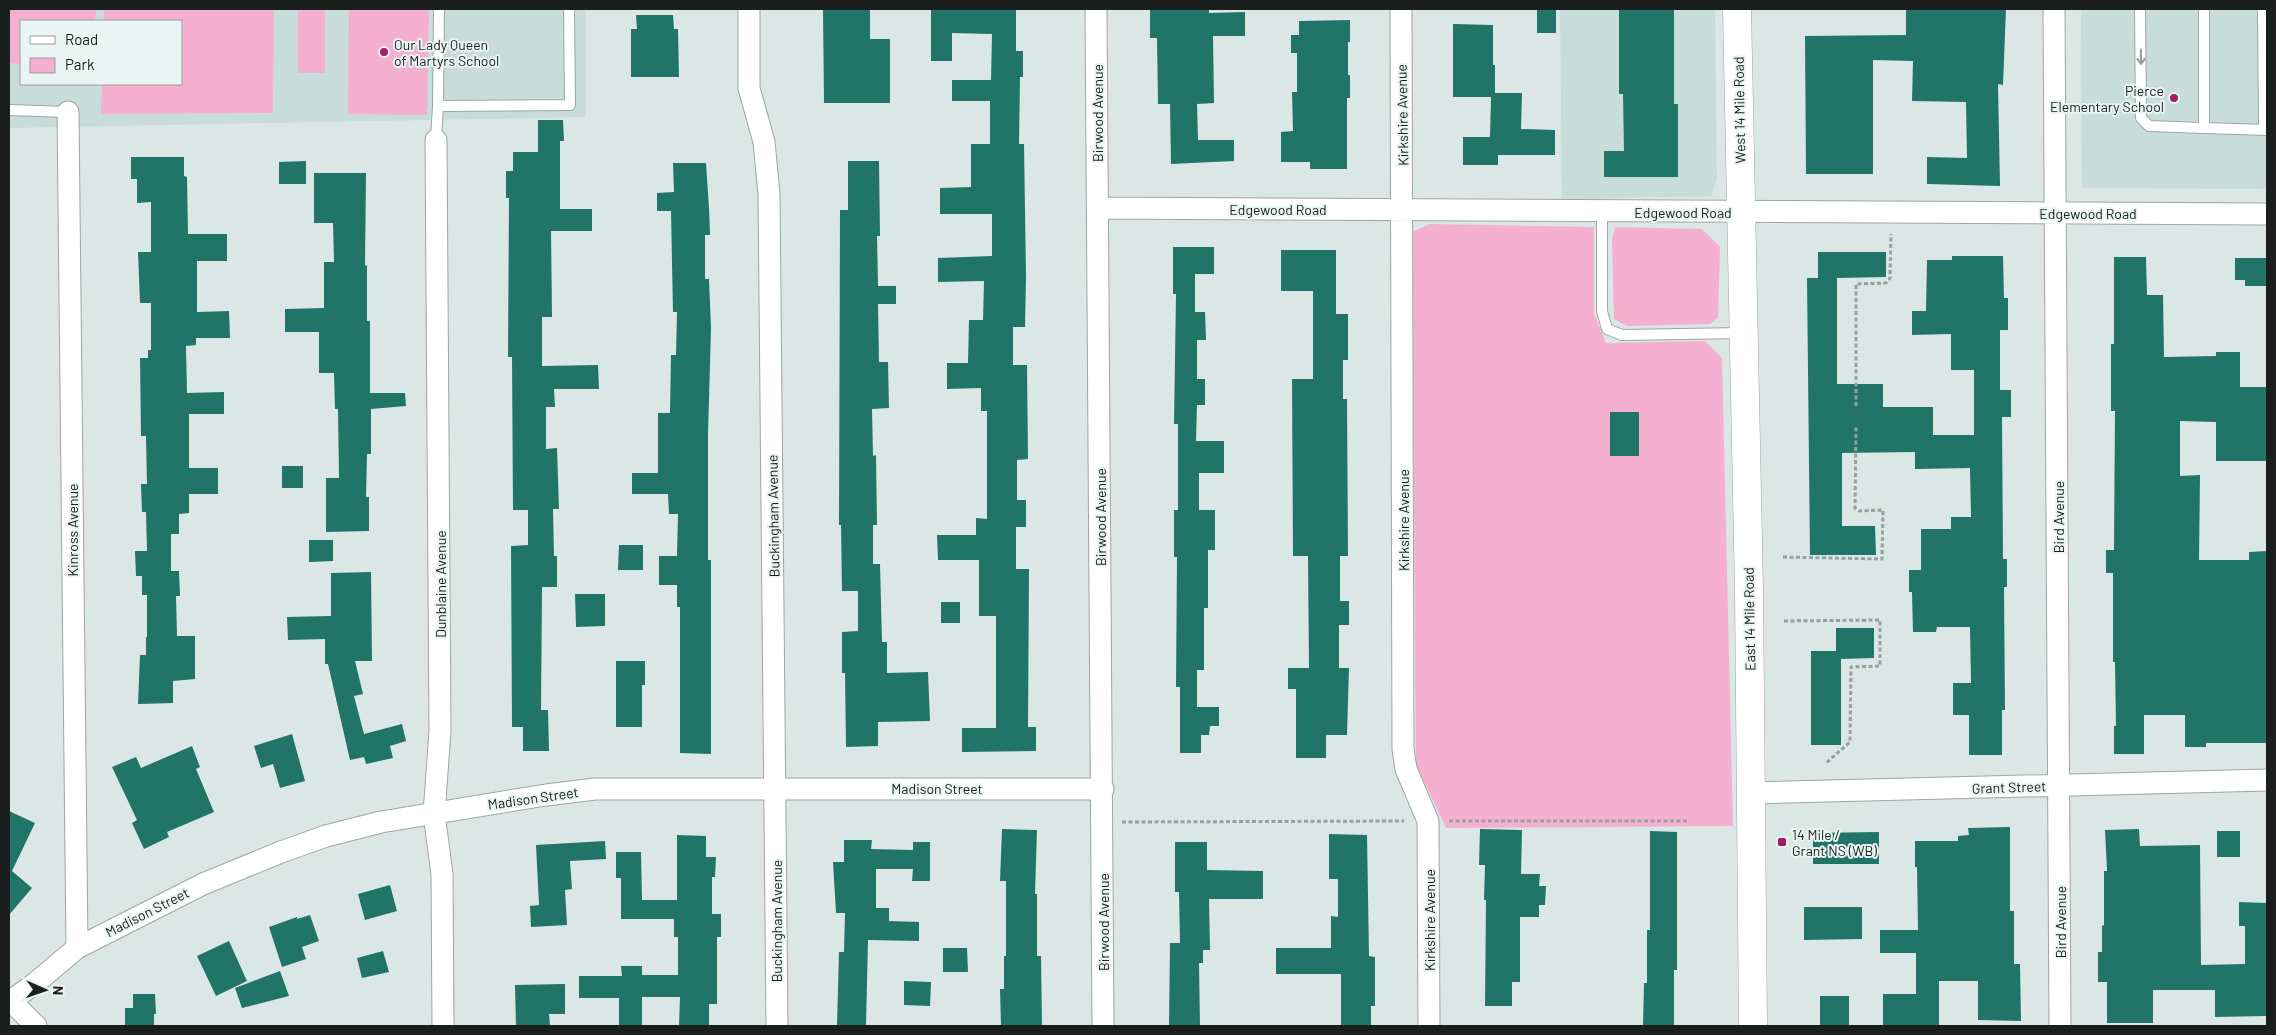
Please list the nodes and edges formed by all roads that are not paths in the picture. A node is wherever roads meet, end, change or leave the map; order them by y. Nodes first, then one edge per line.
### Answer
1 (439, 9) edge
2 (569, 9) edge
3 (748, 9) edge
4 (1096, 9) edge
5 (1401, 9) edge
6 (1737, 9) edge
7 (2054, 9) edge
8 (2140, 9) edge
9 (2204, 9) edge
10 (2264, 9) edge
11 (438, 106) junction
12 (9, 110) edge
13 (68, 112) joint
14 (2204, 128) junction
15 (2266, 130) edge
16 (436, 140) joint
17 (1098, 208) junction
18 (1402, 209) junction
19 (1602, 212) junction
20 (1742, 212) junction
21 (2056, 213) junction
22 (2267, 214) edge
23 (1745, 333) junction
24 (2267, 780) edge
25 (2060, 786) junction
26 (1103, 788) junction
27 (776, 789) junction
28 (1751, 794) junction
29 (434, 814) junction
30 (77, 948) junction
31 (9, 1001) edge
32 (36, 1026) edge
33 (443, 1026) edge
34 (777, 1026) edge
35 (1103, 1026) edge
36 (1429, 1026) edge
37 (1752, 1026) edge
38 (2060, 1026) edge

1 - 11 lane
2 - 11 lane
3 - 27 street, Buckingham Avenue
4 - 17 street, Birwood Avenue
5 - 18 street, Kirkshire Avenue
6 - 20 main road, West 14 Mile Road
7 - 21 street, Bird Avenue
8 -> 14 lane
9 - 14 lane
10 - 15 lane
11 - 16 lane
12 - 13 lane
13 - 30 street, Kinross Avenue
14 - 15 lane
16 - 29 street, Dunblaine Avenue
17 - 18 street, Edgewood Road
17 - 26 street, Birwood Avenue
18 - 19 street, Edgewood Road
18 - 36 street, Kirkshire Avenue
19 - 20 street, Edgewood Road
19 - 23 lane
20 - 21 street, Edgewood Road
20 - 23 main road, East 14 Mile Road
21 - 22 street, Edgewood Road
21 - 25 street, Bird Avenue
23 - 28 main road, East 14 Mile Road
24 - 25 street, Grant Street
25 - 28 street, Grant Street
25 - 38 street, Bird Avenue
26 - 27 street, Madison Street
26 - 35 street, Birwood Avenue
27 - 29 street, Madison Street
27 - 34 street, Buckingham Avenue
28 - 37 main road, East 14 Mile Road
29 - 30 street, Madison Street
29 - 33 street, Dunblaine Avenue
30 - 31 street, Madison Street
31 - 32 street

